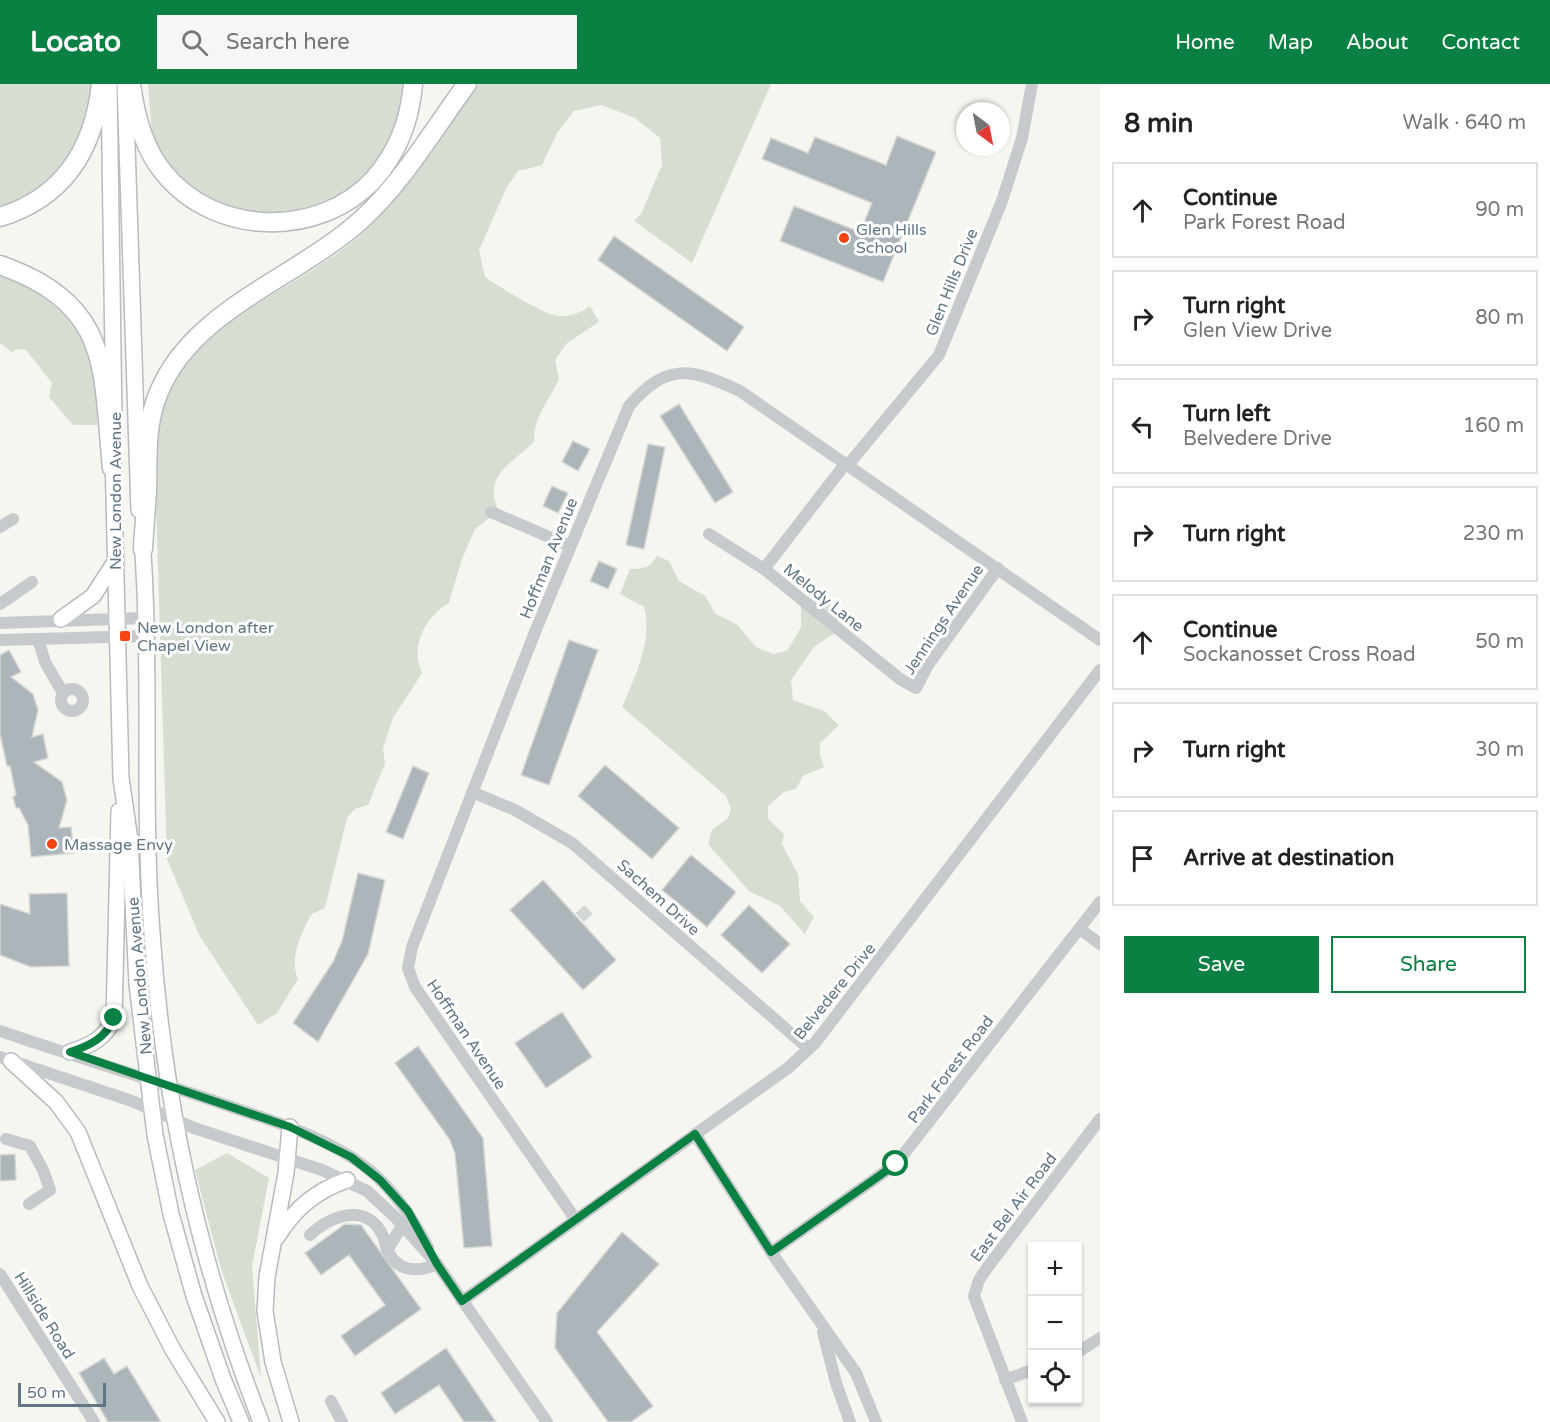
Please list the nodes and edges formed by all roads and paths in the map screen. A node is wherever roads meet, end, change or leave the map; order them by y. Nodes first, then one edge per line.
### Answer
1 (101, 84) edge
2 (109, 84) edge
3 (125, 84) edge
4 (131, 84) edge
5 (413, 84) edge
6 (467, 84) edge
7 (1032, 84) edge
8 (0, 217) edge
9 (0, 265) edge
10 (847, 464) junction
11 (112, 468) junction
12 (491, 512) dead end
13 (13, 519) dead end
14 (0, 527) edge
15 (710, 534) dead end
16 (570, 546) junction
17 (143, 549) junction
18 (115, 562) junction
19 (998, 568) junction
20 (764, 569) junction
21 (32, 582) dead end
22 (0, 604) edge
23 (146, 618) junction
24 (61, 619) junction
25 (116, 620) junction
26 (0, 622) edge
27 (117, 636) junction
28 (147, 636) junction
29 (38, 639) junction
30 (0, 640) edge
31 (1100, 640) edge
32 (1100, 670) edge
33 (916, 688) joint
34 (63, 693) dead end
35 (121, 778) junction
36 (472, 792) junction
37 (1100, 902) edge
38 (1080, 929) junction
39 (1100, 944) edge
40 (0, 1031) edge
41 (809, 1049) junction
42 (70, 1052) junction
43 (6, 1059) edge
44 (148, 1079) junction
45 (170, 1086) junction
46 (152, 1111) junction
47 (1100, 1119) edge
48 (175, 1121) junction
49 (290, 1127) junction
50 (695, 1134) junction
51 (6, 1139) dead end
52 (287, 1159) junction
53 (348, 1180) junction
54 (29, 1204) dead end
55 (576, 1220) junction
56 (402, 1226) junction
57 (309, 1235) dead end
58 (273, 1245) junction
59 (387, 1250) junction
60 (771, 1252) junction
61 (437, 1264) junction
62 (0, 1274) edge
63 (462, 1301) junction
64 (821, 1325) junction
65 (1100, 1338) edge
66 (1080, 1350) edge
67 (1028, 1371) edge
68 (1005, 1380) junction
69 (282, 1395) junction
70 (331, 1401) dead end
71 (81, 1405) junction
72 (83, 1422) edge
73 (94, 1422) edge
74 (217, 1422) edge
75 (241, 1422) edge
76 (261, 1422) edge
77 (291, 1422) edge
78 (300, 1422) edge
79 (342, 1422) edge
80 (547, 1422) edge
81 (850, 1422) edge
82 (876, 1422) edge
83 (1022, 1422) edge

1 - 8 highway
2 - 11 main road, New London Avenue
3 - 17 main road, New London Avenue
4 - 5 highway
6 - 17 highway
7 - 10 street, Glen Hills Drive
9 - 11 highway
10 - 16 street, Hoffman Avenue
10 - 19 street, Hoffman Avenue
10 - 20 street, Glen Hills Drive
11 - 18 main road, New London Avenue
12 - 16 street
13 - 14 street
15 - 20 street, Melody Lane
16 - 36 street, Hoffman Avenue
17 - 23 main road, New London Avenue
18 - 24 main road
18 - 25 main road, New London Avenue
19 - 31 street, Hoffman Avenue
19 - 33 street, Jennings Avenue
20 - 33 street, Melody Lane
21 - 22 street
23 - 25 street
23 - 28 main road, New London Avenue
24 - 25 street
24 - 26 street
25 - 27 main road, New London Avenue
27 - 28 street
27 - 29 street
27 - 35 main road, New London Avenue
28 - 45 main road, New London Avenue
29 - 30 street
29 - 34 street
32 - 41 street, Belvedere Drive
35 - 42 main road
35 - 44 main road, New London Avenue
36 - 41 street, Sachem Drive
36 - 55 street, Hoffman Avenue
37 - 38 street, Park Forest Road
38 - 39 street
38 - 60 street, Park Forest Road
40 - 42 street
41 - 50 street, Belvedere Drive
42 - 44 street
43 - 46 street
43 - 74 main road
44 - 45 street
44 - 46 main road, New London Avenue
45 - 48 main road, New London Avenue
45 - 49 street
46 - 48 street
46 - 75 main road, New London Avenue
47 - 68 street, East Bel Air Road
48 - 52 street
48 - 76 main road, New London Avenue
49 - 52 main road
49 - 61 street
50 - 55 street, Belvedere Drive
50 - 60 street
51 - 54 street
52 - 53 street
52 - 58 main road
53 - 56 street
53 - 58 main road
55 - 63 street, Belvedere Drive
56 - 59 street
56 - 61 street
57 - 59 street
58 - 69 main road
59 - 61 street
60 - 64 street
61 - 63 street
62 - 71 street, Hillside Road
63 - 80 street
64 - 81 street
64 - 82 street
65 - 66 street
67 - 68 street
68 - 83 street, East Bel Air Road
69 - 77 main road
69 - 78 street
70 - 79 street
71 - 72 street, Hillside Road
71 - 73 street, Hillside Road

